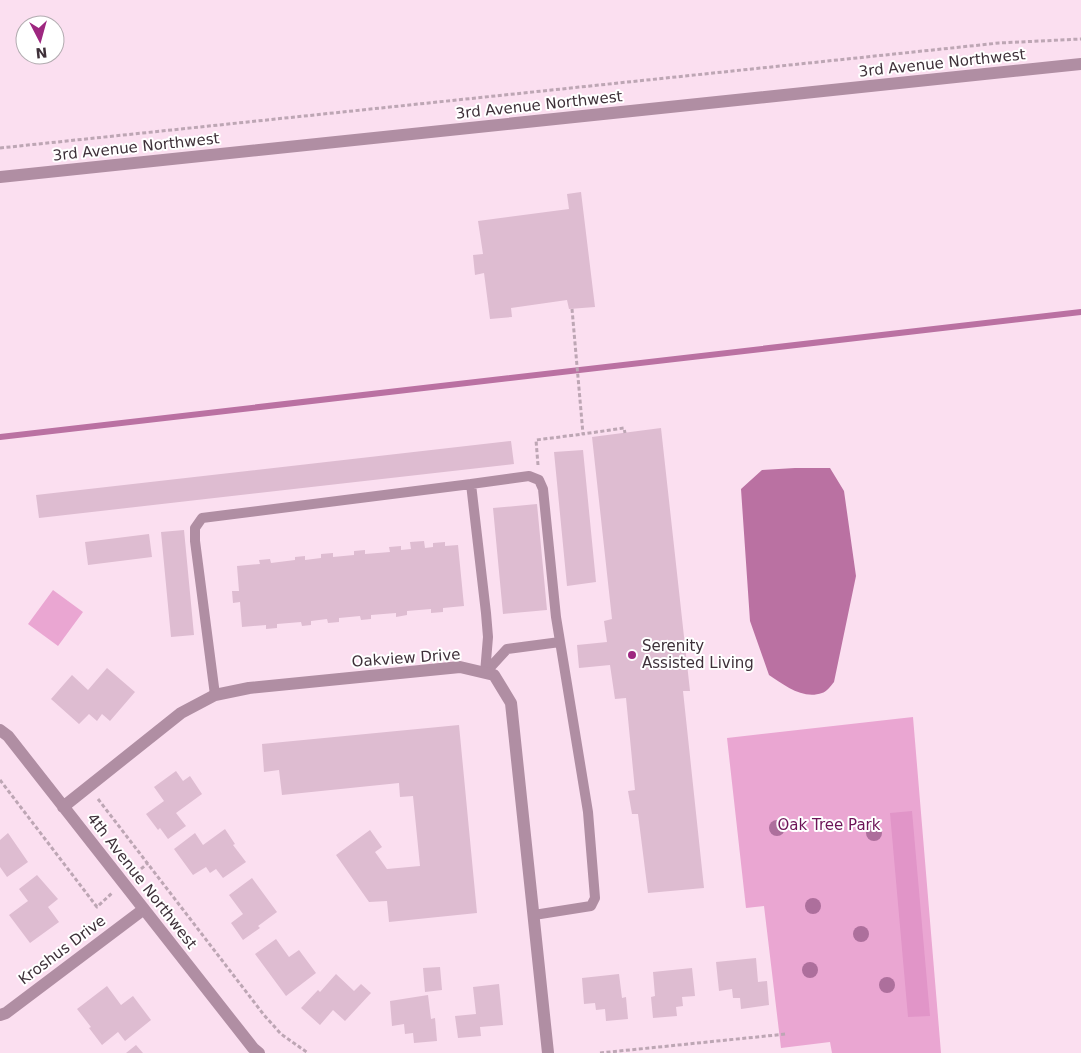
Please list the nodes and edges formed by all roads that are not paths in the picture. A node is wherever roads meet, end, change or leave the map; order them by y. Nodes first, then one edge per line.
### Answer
1 (1081, 64) edge
2 (0, 177) edge
3 (471, 484) junction
4 (560, 642) junction
5 (485, 673) junction
6 (215, 695) junction
7 (0, 730) edge
8 (63, 807) junction
9 (144, 909) junction
10 (534, 915) junction
11 (0, 1015) edge
12 (259, 1053) edge
13 (548, 1053) edge

1 - 2 street, 3rd Avenue Northwest
3 - 4 lane
3 - 5 lane
3 - 6 lane
4 - 5 lane
4 - 10 lane
5 - 6 street, Oakview Drive
5 - 10 street, Oakview Drive
6 - 8 street, Oakview Drive
7 - 8 street, 4th Avenue Northwest
8 - 9 street, 4th Avenue Northwest
9 - 11 street, Kroshus Drive
9 - 12 street, 4th Avenue Northwest
10 - 13 street, Oakview Drive

